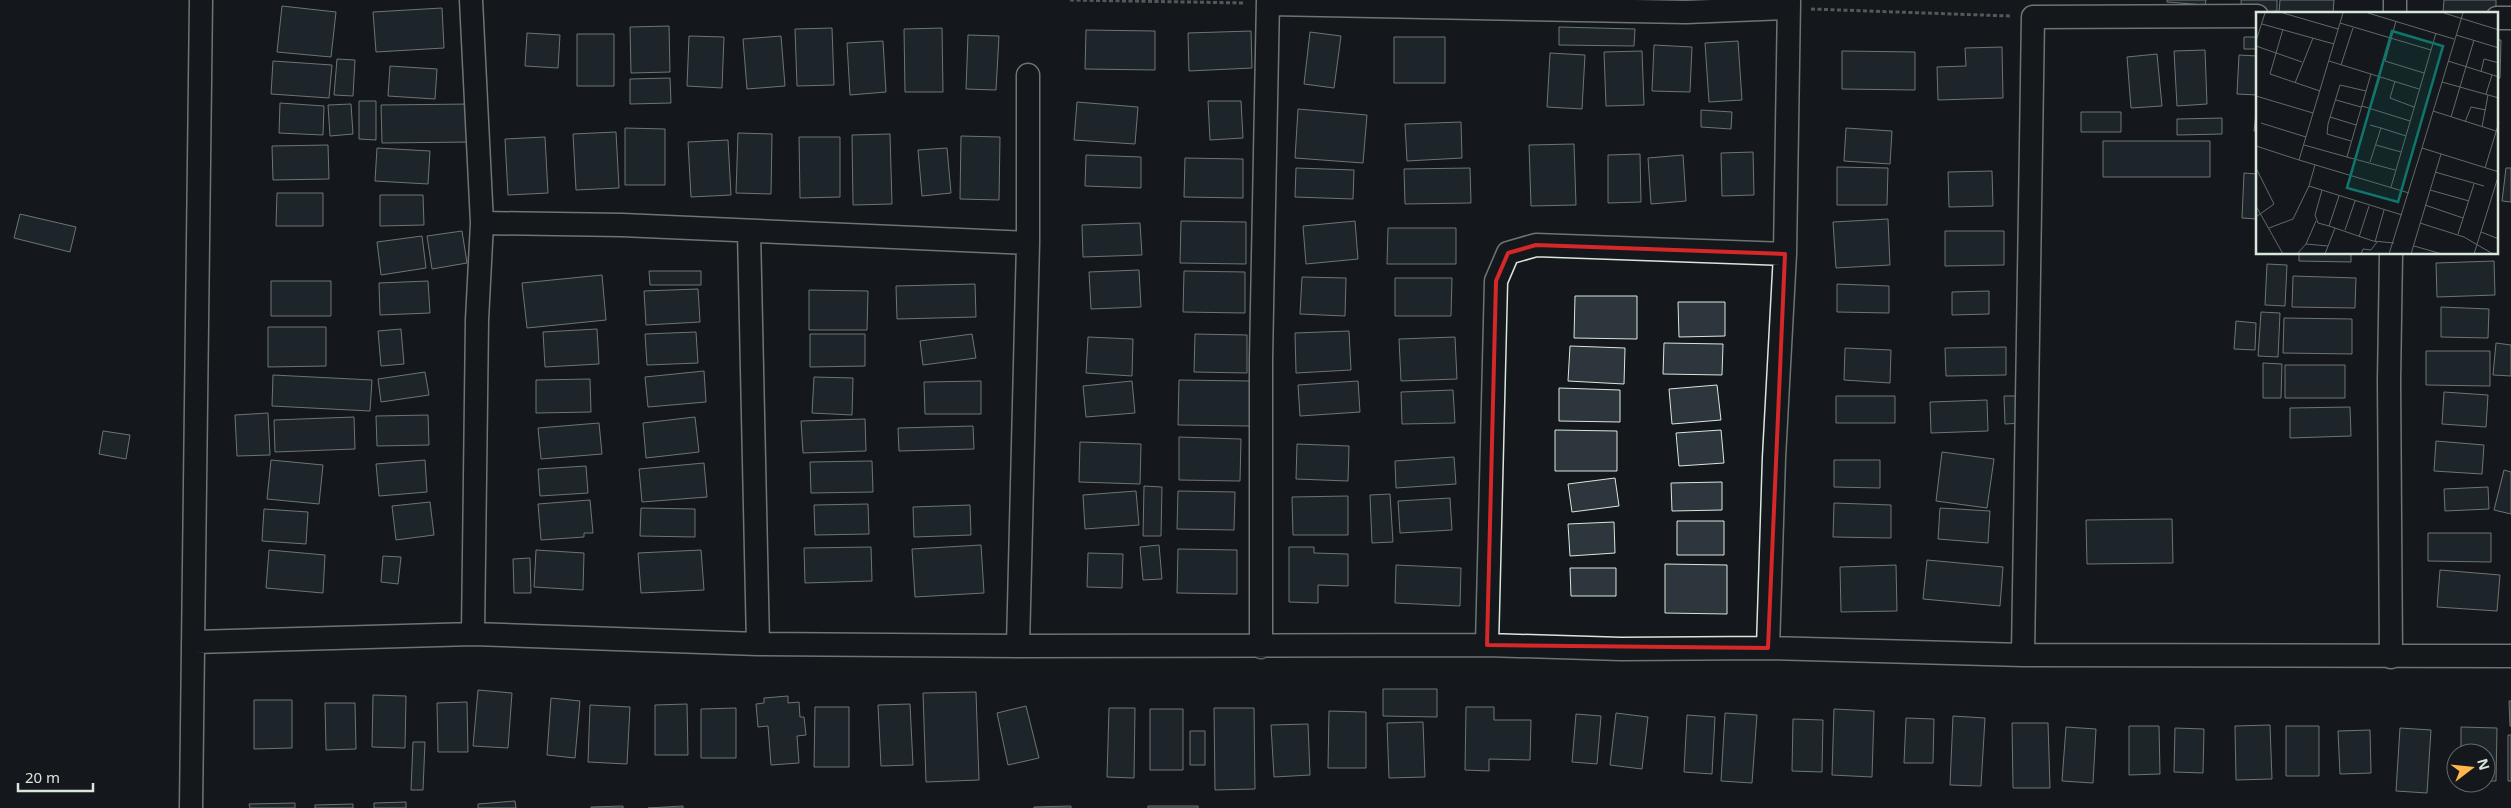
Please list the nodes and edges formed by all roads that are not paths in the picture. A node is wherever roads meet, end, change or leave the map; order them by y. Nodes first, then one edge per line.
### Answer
1 (201, 0) edge
2 (471, 0) edge
3 (1268, 2) edge
4 (1789, 4) edge
5 (2256, 16) edge
6 (2498, 18) edge
7 (2511, 18) edge
8 (1028, 75) dead end
9 (482, 223) junction
10 (749, 232) junction
11 (1028, 243) junction
12 (1785, 254) junction
13 (2391, 255) edge
14 (473, 634) junction
15 (194, 642) junction
16 (758, 644) junction
17 (1487, 645) junction
18 (1018, 646) junction
19 (1261, 647) junction
20 (1768, 648) junction
21 (2023, 655) junction
22 (2511, 656) edge
23 (2391, 657) junction
24 (191, 808) edge

1 - 15 street
2 - 9 street
3 - 4 street
3 - 19 street
4 - 12 street
5 - 21 street
6 - 7 street
8 - 11 street
9 - 10 street
9 - 14 street
10 - 11 street
10 - 16 street
11 - 18 street
12 - 17 street
12 - 20 street
13 - 23 street
14 - 15 street
14 - 16 street
15 - 24 street
16 - 18 street
17 - 19 street
17 - 20 street
18 - 19 street
20 - 21 street
21 - 23 street
22 - 23 street

